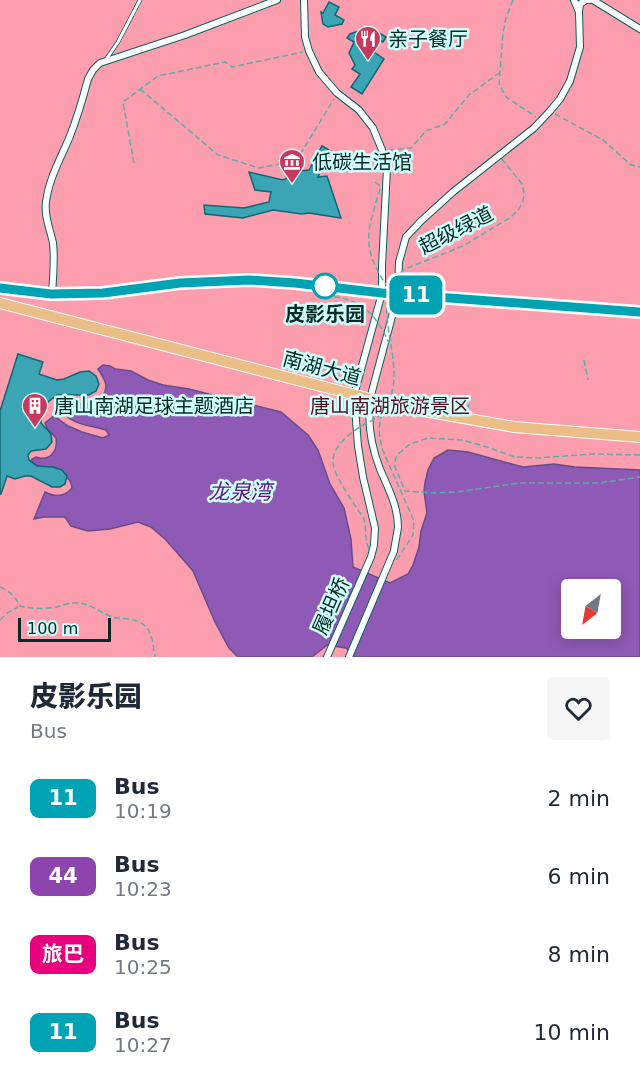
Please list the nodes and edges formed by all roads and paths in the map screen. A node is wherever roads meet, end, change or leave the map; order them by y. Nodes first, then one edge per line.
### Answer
1 (141, 0) edge
2 (277, 0) edge
3 (513, 0) edge
4 (574, 0) edge
5 (591, 0) edge
6 (302, 1) edge
7 (579, 12) junction
8 (640, 29) edge
9 (309, 51) junction
10 (105, 61) junction
11 (499, 73) junction
12 (140, 89) junction
13 (337, 93) junction
14 (550, 111) junction
15 (541, 121) junction
16 (382, 150) junction
17 (501, 158) dead end
18 (134, 163) dead end
19 (640, 167) edge
20 (375, 182) dead end
21 (0, 288) edge
22 (390, 292) junction
23 (51, 294) junction
24 (325, 296) dead end
25 (0, 303) edge
26 (640, 312) edge
27 (391, 347) junction
28 (584, 360) dead end
29 (588, 380) dead end
30 (354, 395) junction
31 (471, 397) dead end
32 (370, 400) junction
33 (464, 419) junction
34 (640, 437) edge
35 (640, 455) edge
36 (640, 477) edge
37 (369, 549) dead end
38 (0, 587) edge
39 (20, 606) junction
40 (0, 620) edge
41 (155, 657) edge
42 (327, 657) edge
43 (349, 657) edge

1 - 10 lane
2 - 10 street
3 - 11 path
4 - 7 street
5 - 7 street
5 - 8 street
6 - 9 street
7 - 14 street
9 - 12 path
9 - 13 street
10 - 23 street
11 - 15 path
11 - 16 path
12 - 13 path
12 - 18 path
13 - 16 street
14 - 15 street
14 - 19 path
15 - 22 street
16 - 22 street
17 - 22 path, 超级绿道, bridge
20 - 22 path, bridge
21 - 23 highway
22 - 23 highway
22 - 26 highway
22 - 27 path, bridge
22 - 30 street, 履坦桥
22 - 32 street, 履坦桥
24 - 27 path, bridge
25 - 30 highway, 南湖大道
27 - 37 path, bridge
28 - 29 path
30 - 32 highway, 南湖大道
30 - 42 street, 履坦桥
31 - 33 path
32 - 33 highway, 南湖大道
32 - 43 street, 履坦桥
33 - 34 highway, 南湖大道
35 - 36 path
38 - 39 path
39 - 40 path
39 - 41 path

